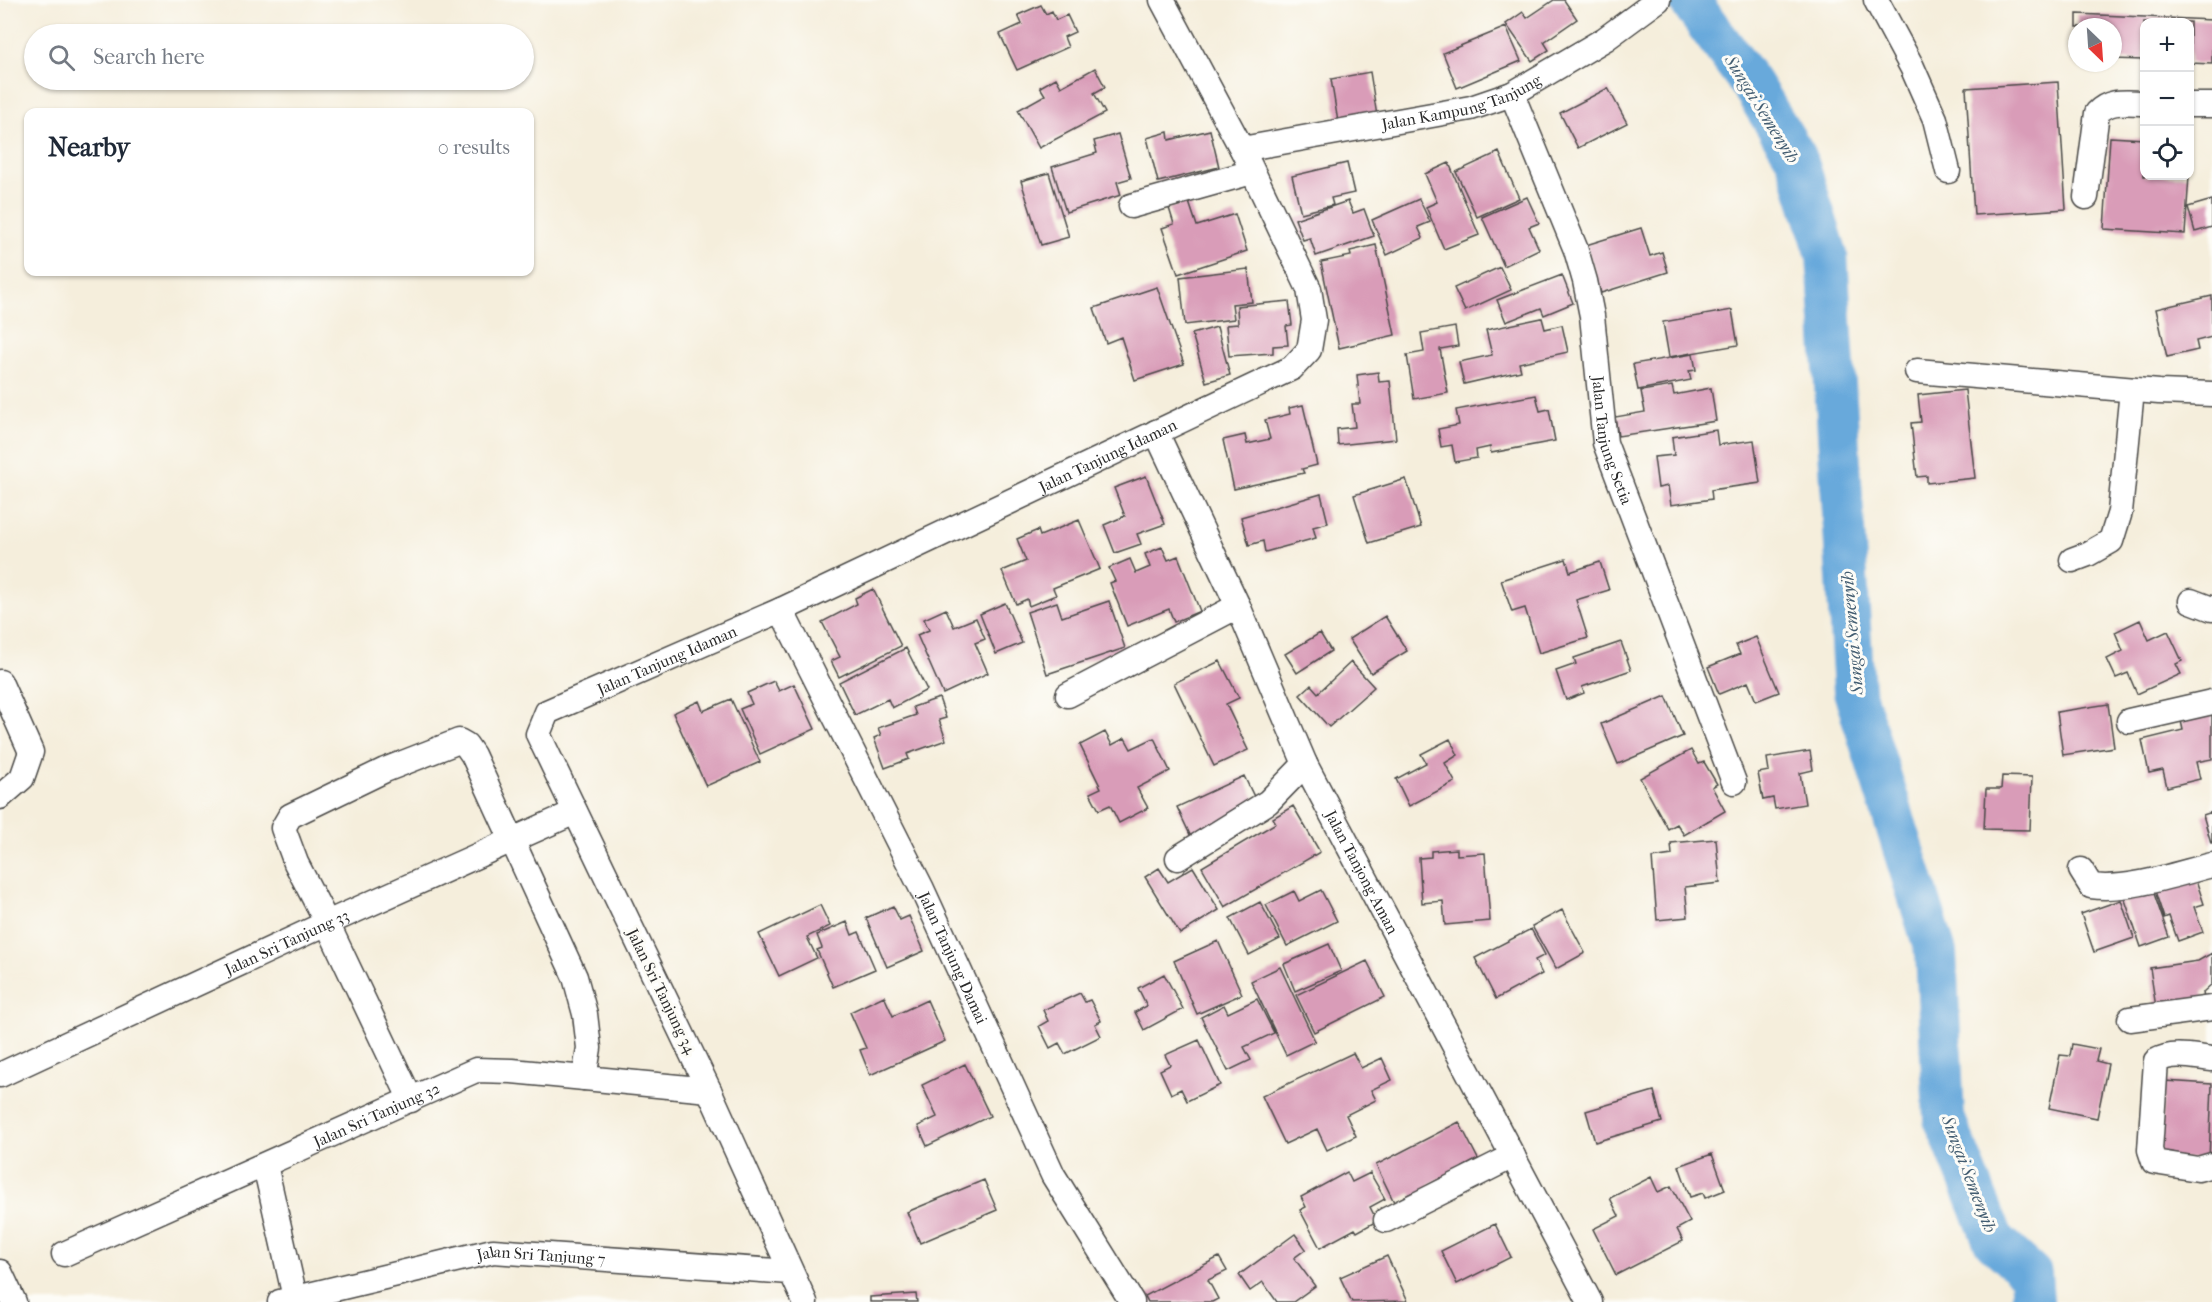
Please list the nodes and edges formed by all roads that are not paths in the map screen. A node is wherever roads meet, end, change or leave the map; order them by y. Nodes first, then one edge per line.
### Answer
1 (1161, 0) edge
2 (1658, 0) edge
3 (1876, 0) edge
4 (1512, 94) junction
5 (2140, 103) edge
6 (2194, 105) edge
7 (2212, 105) edge
8 (1242, 149) junction
9 (1252, 171) junction
10 (1948, 171) dead end
11 (2086, 197) dead end
12 (1131, 206) dead end
13 (1917, 371) dead end
14 (2132, 390) junction
15 (2212, 394) edge
16 (1156, 432) junction
17 (2072, 560) dead end
18 (1238, 606) junction
19 (782, 610) junction
20 (0, 682) edge
21 (1068, 695) dead end
22 (2212, 702) edge
23 (547, 712) joint
24 (2129, 721) dead end
25 (1305, 764) junction
26 (1734, 782) dead end
27 (0, 797) edge
28 (575, 812) junction
29 (511, 841) junction
30 (1178, 858) dead end
31 (2212, 865) edge
32 (2081, 870) dead end
33 (327, 923) junction
34 (2212, 1008) edge
35 (2130, 1019) dead end
36 (2212, 1059) edge
37 (0, 1075) edge
38 (584, 1078) junction
39 (709, 1090) junction
40 (411, 1100) junction
41 (1513, 1156) junction
42 (265, 1165) junction
43 (2212, 1165) edge
44 (1386, 1220) dead end
45 (64, 1254) dead end
46 (0, 1272) edge
47 (790, 1272) junction
48 (290, 1301) edge
49 (14, 1302) edge
50 (805, 1302) edge
51 (1132, 1302) edge
52 (1590, 1302) edge

1 - 8 street, Jalan Tanjung Idaman
2 - 4 street, Jalan Kampung Tanjung
3 - 10 street
4 - 8 street, Jalan Kampung Tanjung
4 - 26 street, Jalan Tanjung Setia
5 - 11 street
6 - 7 street
8 - 9 street, Jalan Tanjung Idaman
9 - 12 street
9 - 16 street, Jalan Tanjung Idaman
13 - 14 street
14 - 15 street
14 - 17 street
16 - 18 street, Jalan Tanjong Aman
16 - 19 street, Jalan Tanjung Idaman
18 - 21 street
18 - 25 street, Jalan Tanjong Aman
19 - 23 street, Jalan Tanjung Idaman
19 - 51 street, Jalan Tanjung Damai
20 - 27 street
22 - 24 street
23 - 28 street, Jalan Sri Tanjung 34
25 - 30 street
25 - 41 street, Jalan Tanjong Aman
28 - 29 street, Jalan Sri Tanjung 33
28 - 39 street, Jalan Sri Tanjung 34
29 - 33 street, Jalan Sri Tanjung 33
29 - 33 street
29 - 38 street
31 - 32 street
33 - 37 street, Jalan Sri Tanjung 33
33 - 40 street
34 - 35 street
36 - 43 street
38 - 39 street, Jalan Sri Tanjung 32
38 - 40 street, Jalan Sri Tanjung 32
39 - 47 street, Jalan Sri Tanjung 34
40 - 42 street, Jalan Sri Tanjung 32
41 - 44 street
41 - 52 street, Jalan Tanjong Aman
42 - 45 street, Jalan Sri Tanjung 32
42 - 48 street
46 - 49 street
47 - 48 street, Jalan Sri Tanjung 7
47 - 50 street, Jalan Sri Tanjung 34

